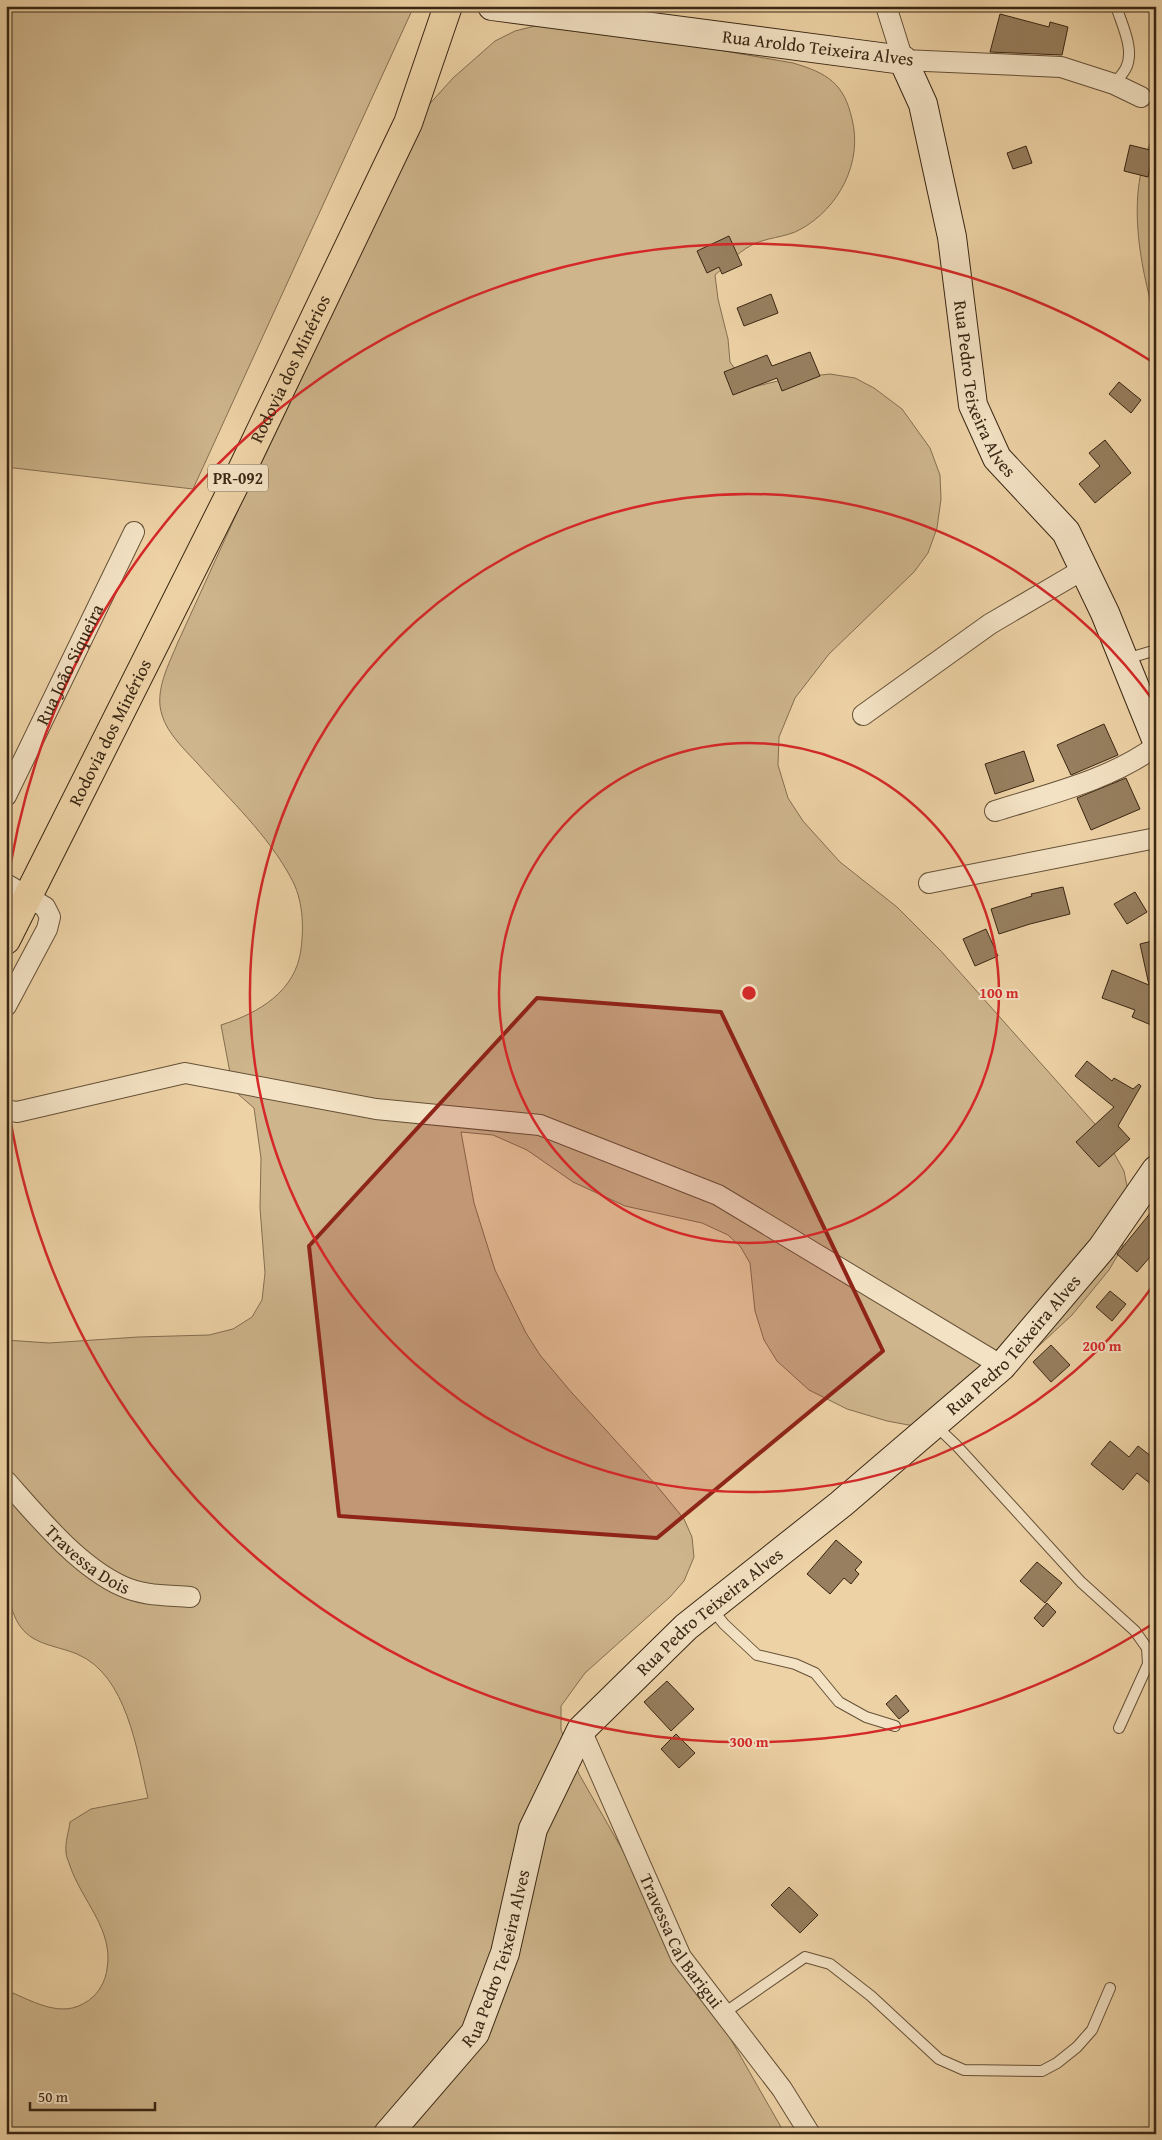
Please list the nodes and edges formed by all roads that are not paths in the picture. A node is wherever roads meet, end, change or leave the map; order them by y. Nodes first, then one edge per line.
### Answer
1 (448, 6) edge
2 (492, 6) edge
3 (886, 6) edge
4 (1116, 6) edge
5 (903, 60) junction
6 (1114, 84) junction
7 (1141, 97) dead end
8 (134, 532) dead end
9 (1084, 570) junction
10 (1156, 650) edge
11 (1124, 660) junction
12 (864, 716) dead end
13 (1156, 739) edge
14 (1156, 746) edge
15 (6, 796) edge
16 (995, 811) dead end
17 (1156, 838) edge
18 (928, 883) dead end
19 (17, 890) edge
20 (6, 940) edge
21 (6, 1006) edge
22 (6, 1110) edge
23 (1156, 1170) edge
24 (1002, 1366) junction
25 (934, 1424) junction
26 (6, 1481) edge
27 (190, 1597) dead end
28 (711, 1607) junction
29 (895, 1726) dead end
30 (1119, 1728) dead end
31 (581, 1730) junction
32 (1110, 1988) dead end
33 (724, 2013) junction
34 (388, 2134) edge
35 (810, 2134) edge

1 - 19 main road, Rodovia dos Minérios / PR-092
2 - 5 street, Rua Aroldo Teixeira Alves
3 - 5 street, Rua Pedro Teixeira Alves
4 - 6 lane
5 - 6 street, Rua Aroldo Teixeira Alves
5 - 9 street, Rua Pedro Teixeira Alves
6 - 7 street, Rua Aroldo Teixeira Alves
8 - 15 street, Rua João Siqueira
9 - 11 street, Rua Pedro Teixeira Alves
9 - 12 street
10 - 11 lane
11 - 13 street, Rua Pedro Teixeira Alves
14 - 16 street
17 - 18 street
19 - 20 main road, Rodovia dos Minérios / PR-092
19 - 21 street
22 - 24 street
23 - 24 street, Rua Pedro Teixeira Alves
24 - 25 street, Rua Pedro Teixeira Alves
25 - 28 street, Rua Pedro Teixeira Alves
25 - 30 lane
26 - 27 street, Travessa Dois
28 - 29 lane
28 - 31 street, Rua Pedro Teixeira Alves
31 - 33 street, Travessa Cal Barigui
31 - 34 street, Rua Pedro Teixeira Alves
32 - 33 lane
33 - 35 street, Travessa Cal Barigui

